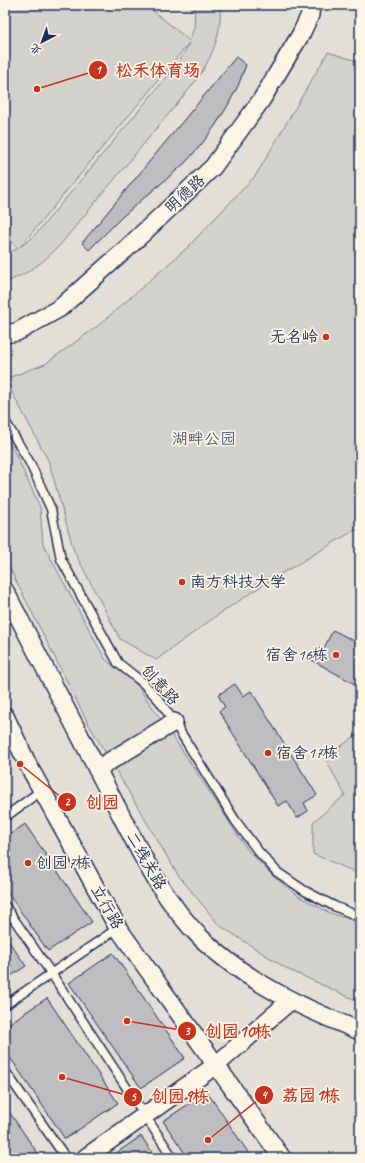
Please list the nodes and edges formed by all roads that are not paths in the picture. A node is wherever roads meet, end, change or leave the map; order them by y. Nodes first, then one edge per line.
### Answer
1 (311, 5) edge
2 (5, 334) edge
3 (5, 421) edge
4 (5, 591) edge
5 (5, 716) edge
6 (174, 722) junction
7 (97, 769) junction
8 (42, 790) junction
9 (5, 817) edge
10 (5, 906) edge
11 (360, 916) edge
12 (118, 928) junction
13 (51, 973) junction
14 (290, 1001) junction
15 (5, 1005) edge
16 (360, 1031) edge
17 (216, 1064) junction
18 (5, 1071) edge
19 (145, 1115) junction
20 (66, 1158) edge
21 (85, 1158) edge
22 (173, 1158) edge
23 (282, 1158) edge

1 - 2 street, 明德路
3 - 6 lane, 创意路
4 - 7 street, 二线关路
5 - 8 street, 立行路
6 - 7 street
6 - 11 lane, 创意路
7 - 14 street, 二线关路
8 - 9 lane
8 - 12 street, 立行路
10 - 13 lane
12 - 13 lane
12 - 17 street, 立行路
13 - 15 lane
13 - 19 lane
14 - 16 street, 二线关路
14 - 17 street
17 - 19 street
17 - 23 street, 立行路
18 - 20 lane
19 - 21 street
19 - 22 lane

